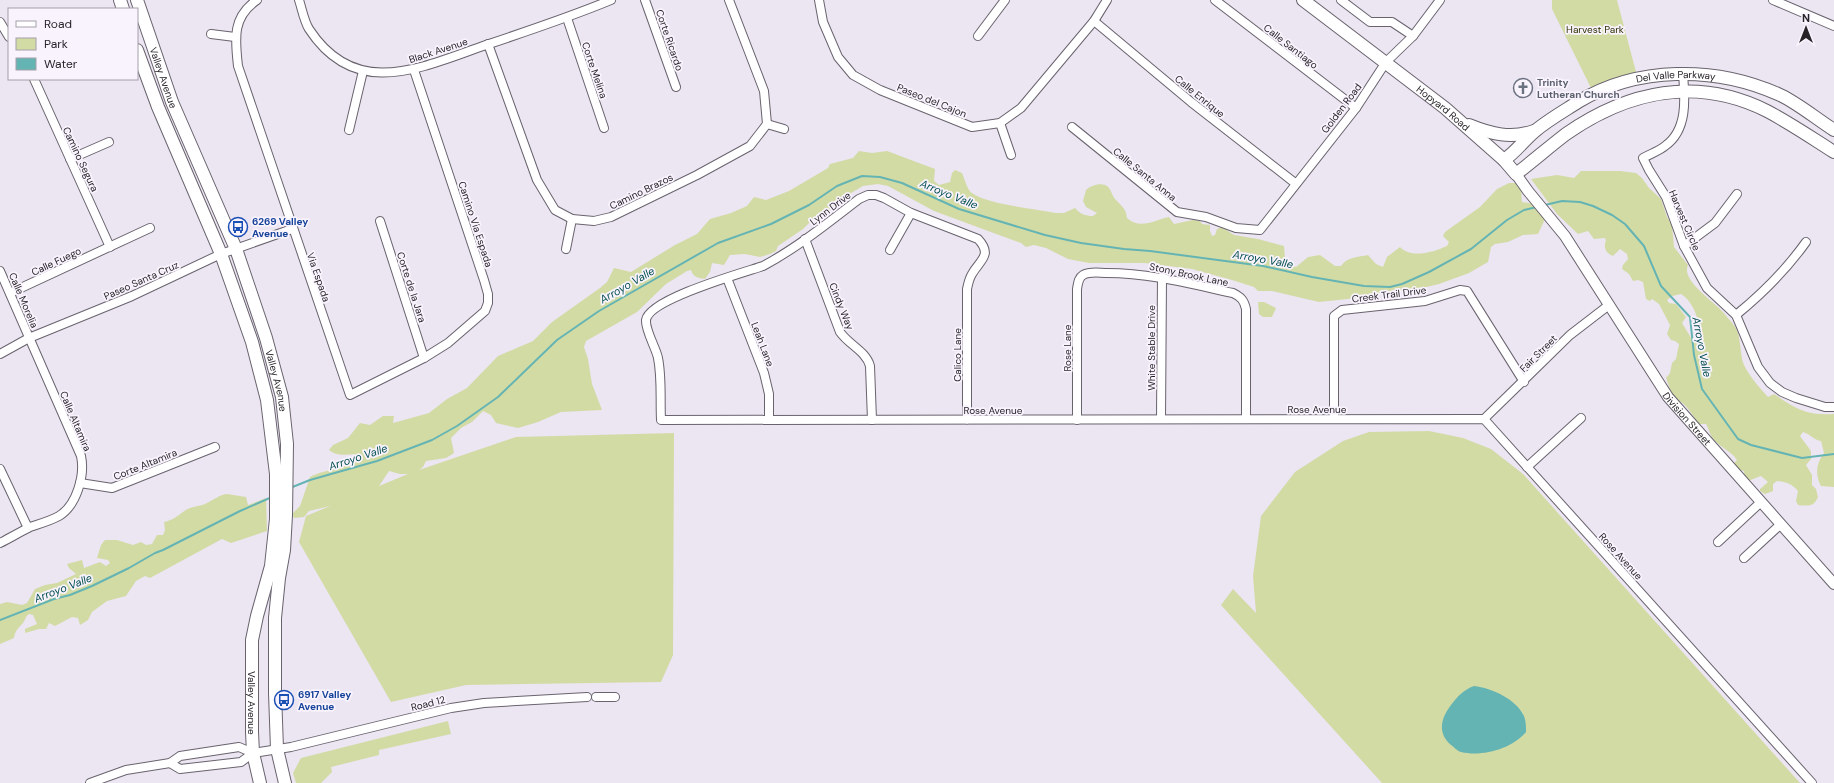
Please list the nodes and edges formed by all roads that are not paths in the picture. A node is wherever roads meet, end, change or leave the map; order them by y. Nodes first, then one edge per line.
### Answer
1 (136, 0) edge
2 (257, 0) edge
3 (299, 0) edge
4 (611, 0) edge
5 (645, 0) edge
6 (729, 0) edge
7 (819, 0) edge
8 (1005, 0) edge
9 (1107, 0) edge
10 (1215, 0) edge
11 (1302, 0) edge
12 (1341, 0) edge
13 (1440, 0) edge
14 (1773, 0) edge
15 (566, 18) junction
16 (1094, 21) junction
17 (0, 22) edge
18 (1834, 26) edge
19 (211, 34) dead end
20 (8, 35) edge
21 (235, 36) junction
22 (978, 36) dead end
23 (1413, 36) junction
24 (488, 44) junction
25 (138, 53) edge
26 (1386, 62) junction
27 (414, 70) junction
28 (363, 71) junction
29 (1683, 74) junction
30 (34, 80) edge
31 (676, 87) dead end
32 (1684, 90) junction
33 (1356, 108) junction
34 (1460, 121) junction
35 (1000, 123) junction
36 (766, 124) junction
37 (604, 128) dead end
38 (1072, 128) dead end
39 (784, 129) dead end
40 (349, 130) dead end
41 (1834, 130) edge
42 (1535, 131) junction
43 (109, 142) dead end
44 (1834, 152) edge
45 (1011, 155) dead end
46 (70, 159) junction
47 (1504, 160) junction
48 (1516, 174) junction
49 (1295, 183) junction
50 (1737, 194) dead end
51 (911, 214) junction
52 (572, 219) junction
53 (380, 221) dead end
54 (150, 228) dead end
55 (292, 230) junction
56 (1260, 230) joint
57 (1565, 236) joint
58 (805, 239) junction
59 (1806, 242) dead end
60 (110, 246) junction
61 (1684, 246) junction
62 (236, 249) junction
63 (566, 249) dead end
64 (890, 250) dead end
65 (221, 254) junction
66 (0, 271) edge
67 (1081, 276) joint
68 (1162, 277) junction
69 (727, 278) junction
70 (967, 289) joint
71 (10, 293) junction
72 (1609, 305) junction
73 (1736, 315) junction
74 (29, 338) junction
75 (0, 354) edge
76 (424, 358) junction
77 (1524, 382) junction
78 (1834, 407) edge
79 (1581, 418) dead end
80 (1160, 419) junction
81 (1246, 419) junction
82 (1334, 419) junction
83 (1484, 419) junction
84 (660, 420) joint
85 (769, 420) junction
86 (872, 420) junction
87 (967, 420) junction
88 (1077, 420) junction
89 (215, 448) dead end
90 (1527, 467) junction
91 (0, 469) edge
92 (281, 472) junction
93 (80, 483) junction
94 (1761, 502) junction
95 (281, 517) junction
96 (1781, 524) junction
97 (28, 528) junction
98 (1718, 542) dead end
99 (0, 543) edge
100 (1744, 558) dead end
101 (1834, 584) edge
102 (586, 697) dead end
103 (596, 697) dead end
104 (615, 697) dead end
105 (277, 749) junction
106 (254, 753) junction
107 (170, 763) junction
108 (90, 783) edge
109 (260, 783) edge
110 (285, 783) edge
111 (1812, 783) edge

1 - 62 main road, Valley Avenue
2 - 21 street, Via Espada
3 - 28 street, Black Avenue
4 - 15 street, Black Avenue
5 - 31 street, Corte Ricardo
6 - 36 street
7 - 35 street, Paseo del Cajon
8 - 22 street
9 - 16 street, Paseo del Cajon
10 - 33 street, Calle Santiago
11 - 26 main road, Hopyard Road
12 - 23 street
13 - 23 street, Golden Road
14 - 18 street
15 - 24 street, Black Avenue
15 - 37 street, Corte Melina
16 - 35 street, Paseo del Cajon
16 - 49 street, Calle Enrique
17 - 20 street
19 - 21 street
21 - 55 street, Via Espada
23 - 26 street, Golden Road
24 - 27 street, Black Avenue
24 - 52 street, Camino Brazos
25 - 65 main road, Valley Avenue
26 - 33 street, Golden Road
26 - 34 main road, Hopyard Road
27 - 28 street, Black Avenue
27 - 76 street, Camino Via Espada
28 - 40 street
29 - 32 street
29 - 41 main road, Del Valle Parkway
29 - 42 main road, Del Valle Parkway
30 - 46 street, Camino Segura
32 - 44 main road, Del Valle Parkway
32 - 48 main road, Del Valle Parkway
32 - 61 street, Harvest Circle
33 - 49 street, Golden Road
34 - 42 main road
34 - 47 main road, Hopyard Road
35 - 45 street
36 - 39 street
36 - 52 street, Camino Brazos
38 - 56 street, Calle Santa Anna
42 - 47 main road, Del Valle Parkway
43 - 46 street
46 - 60 street, Camino Segura
47 - 48 main road, Hopyard Road
48 - 57 street, Hopyard Road
49 - 56 street, Golden Road
50 - 61 street
51 - 58 street, Lynn Drive
51 - 64 street
51 - 70 street, Lynn Drive
52 - 63 street
53 - 76 street, Corte de la Jara
54 - 60 street, Calle Fuego
55 - 62 street, Paseo Santa Cruz
55 - 76 street, Via Espada
57 - 72 street, Division Street
58 - 69 street, Lynn Drive
58 - 86 street, Cindy Way
59 - 73 street
60 - 71 street, Calle Fuego
61 - 73 street, Harvest Circle
62 - 65 street, Paseo Santa Cruz
62 - 92 main road, Valley Avenue
65 - 74 street, Paseo Santa Cruz
65 - 92 main road, Valley Avenue
66 - 71 street, Calle Morelia
67 - 68 street, Stony Brook Lane
67 - 88 street, Rose Lane
68 - 80 street, White Stable Drive
68 - 81 street, Stony Brook Lane
69 - 84 street, Lynn Drive
69 - 85 street, Leah Lane
70 - 87 street, Calico Lane
71 - 74 street, Calle Morelia
72 - 77 street, Fair Street
72 - 94 street, Division Street
73 - 78 street, Harvest Circle
74 - 75 street, Paseo Santa Cruz
74 - 93 street, Calle Altamira
77 - 82 street, Creek Trail Drive
77 - 83 street, Fair Street
79 - 90 street
80 - 81 street, Rose Avenue
80 - 88 street, Rose Avenue
81 - 82 street, Rose Avenue
82 - 83 street, Rose Avenue
83 - 90 street, Rose Avenue
84 - 85 street, Rose Avenue
85 - 86 street, Rose Avenue
86 - 87 street, Rose Avenue
87 - 88 street, Rose Avenue
89 - 93 street, Corte Altamira
90 - 111 street, Rose Avenue
91 - 97 street
92 - 95 main road, Valley Avenue
93 - 97 street, Calle Altamira
94 - 96 street, Division Street
94 - 98 street
95 - 105 main road, Valley Avenue
95 - 106 main road, Valley Avenue
96 - 100 street
96 - 101 street, Division Street
97 - 99 street, Calle Altamira
102 - 105 street, Road 12
103 - 104 street
105 - 106 street, Road 12
105 - 110 main road, Valley Avenue
106 - 107 street
106 - 107 street
106 - 109 main road, Valley Avenue
107 - 108 street

